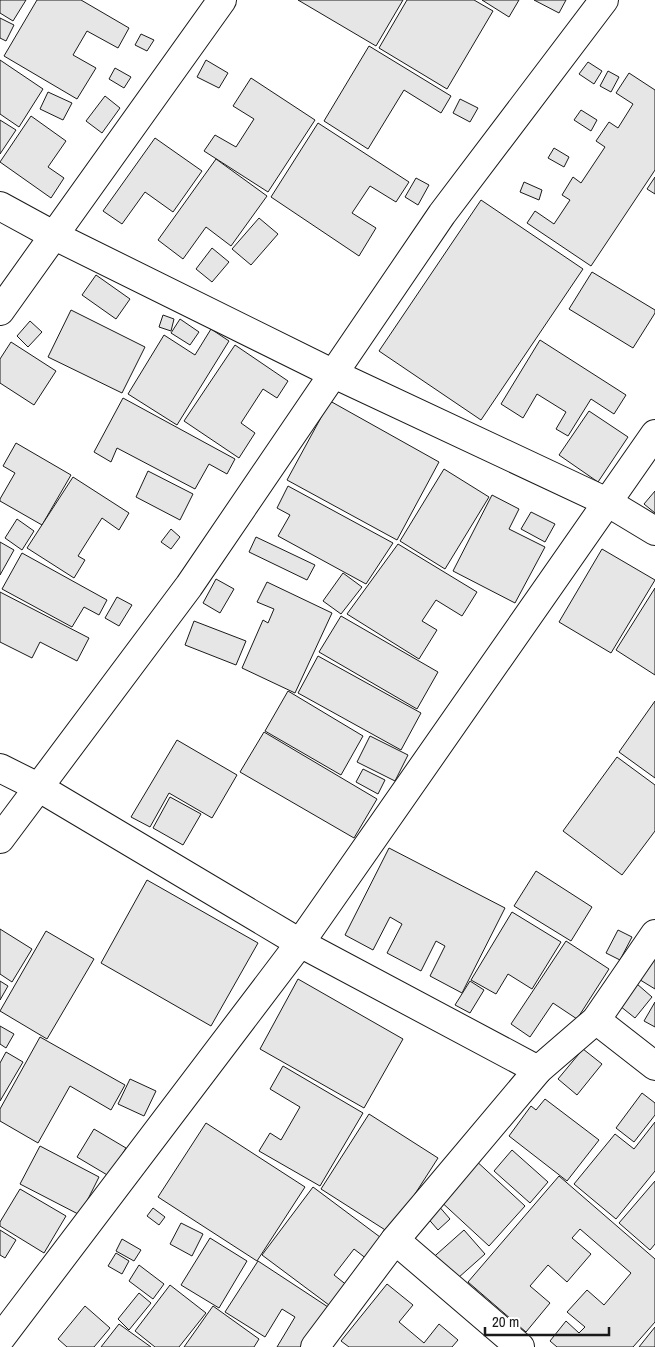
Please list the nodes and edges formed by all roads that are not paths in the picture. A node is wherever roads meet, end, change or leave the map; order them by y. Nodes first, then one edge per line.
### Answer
1 (222, 0) edge
2 (604, 0) edge
3 (0, 206) edge
4 (54, 236) junction
5 (0, 311) edge
6 (334, 374) junction
7 (655, 434) edge
8 (606, 502) junction
9 (655, 531) edge
10 (0, 768) edge
11 (38, 787) junction
12 (0, 839) edge
13 (655, 934) edge
14 (300, 943) junction
15 (596, 1020) junction
16 (655, 1066) edge
17 (538, 1070) junction
18 (394, 1240) junction
19 (0, 1340) edge
20 (9, 1347) edge
21 (315, 1347) edge
22 (520, 1347) edge

1 - 4 street
2 - 6 street
3 - 4 street
4 - 5 street
4 - 6 street
6 - 8 street
6 - 11 street
7 - 8 street
8 - 9 street
8 - 14 street
10 - 11 street
11 - 12 street
11 - 14 street
13 - 15 street
14 - 17 street
14 - 19 street
15 - 16 street
15 - 17 street
17 - 18 street
18 - 21 street
18 - 22 street
19 - 20 street

